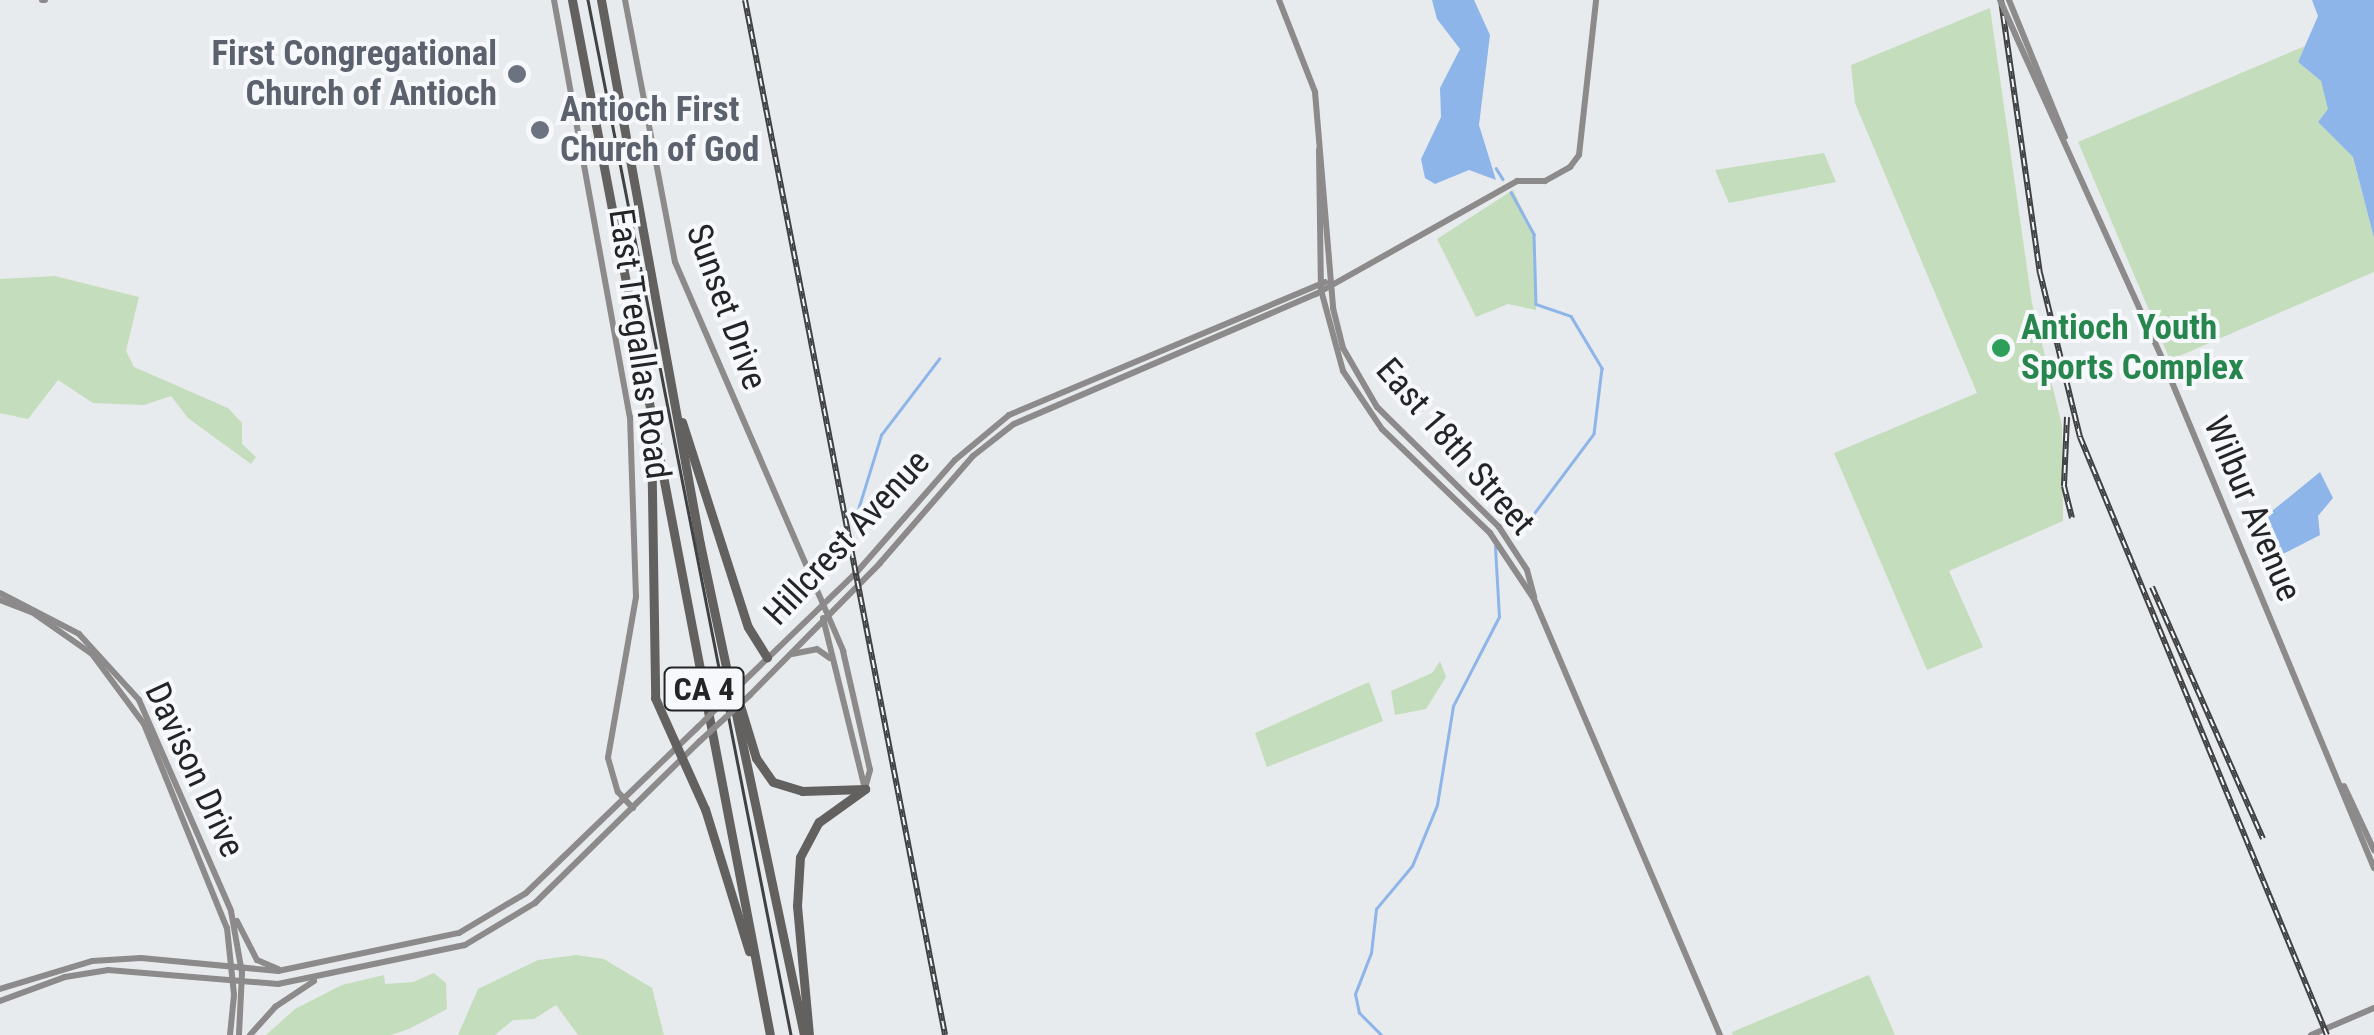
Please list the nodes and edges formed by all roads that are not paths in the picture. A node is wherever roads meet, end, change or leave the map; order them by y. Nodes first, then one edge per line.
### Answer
1 (554, 0) edge
2 (572, 0) edge
3 (601, 0) edge
4 (625, 0) edge
5 (1280, 0) edge
6 (1596, 0) edge
7 (2000, 0) edge
8 (2010, 0) edge
9 (2018, 32) junction
10 (1320, 150) junction
11 (1331, 282) junction
12 (1321, 286) junction
13 (666, 365) junction
14 (652, 412) junction
15 (0, 596) edge
16 (1534, 598) junction
17 (822, 606) junction
18 (825, 617) junction
19 (718, 632) junction
20 (787, 656) junction
21 (767, 658) junction
22 (834, 662) junction
23 (674, 748) junction
24 (681, 762) junction
25 (2343, 785) junction
26 (865, 789) junction
27 (624, 798) junction
28 (632, 808) junction
29 (2374, 850) edge
30 (2374, 868) edge
31 (232, 911) junction
32 (757, 966) junction
33 (287, 970) junction
34 (237, 972) junction
35 (320, 978) junction
36 (233, 984) junction
37 (243, 984) junction
38 (0, 989) edge
39 (0, 1001) edge
40 (2374, 1008) edge
41 (230, 1035) edge
42 (239, 1035) edge
43 (250, 1035) edge
44 (770, 1035) edge
45 (806, 1035) edge
46 (1720, 1035) edge
47 (2311, 1035) edge

1 - 27 main road, East Tregallas Road
2 - 14 highway, CA 4
3 - 13 highway, CA 4
4 - 17 main road, Sunset Drive
5 - 10 main road, East 18th Street
6 - 11 main road, Hillcrest Avenue
7 - 9 main road, Wilbur Avenue, bridge
8 - 9 main road, Wilbur Avenue
9 - 25 main road, Wilbur Avenue
10 - 11 main road, East 18th Street
10 - 12 main road, East 18th Street
11 - 12 main road, Hillcrest Avenue
11 - 16 main road, East 18th Street
12 - 16 main road, East 18th Street
12 - 17 main road, Hillcrest Avenue
12 - 18 main road, Hillcrest Avenue
13 - 19 highway, CA 4
13 - 21 highway
14 - 23 highway
14 - 32 highway, CA 4
15 - 31 main road, Davison Drive
15 - 34 main road, Davison Drive
16 - 46 main road, East 18th Street
17 - 18 main road, Sunset Drive
17 - 21 main road, Hillcrest Avenue
18 - 20 main road, Hillcrest Avenue
18 - 22 main road
18 - 26 main road
19 - 26 highway
19 - 45 highway, CA 4
20 - 22 main road
20 - 24 main road, Hillcrest Avenue, bridge
21 - 23 main road, Hillcrest Avenue, bridge
22 - 26 main road
23 - 24 highway
23 - 27 main road, Hillcrest Avenue
24 - 28 main road, Hillcrest Avenue
24 - 32 highway
25 - 29 main road, Wilbur Avenue
25 - 30 main road, Wilbur Avenue
26 - 45 highway
27 - 28 main road, East Tregallas Road
27 - 33 main road, Hillcrest Avenue
28 - 35 main road, Hillcrest Avenue
31 - 33 main road
31 - 34 main road, Davison Drive
32 - 44 highway, CA 4
33 - 34 main road, Hillcrest Avenue
34 - 36 main road
34 - 37 main road
34 - 38 main road, Hillcrest Avenue
35 - 37 main road, Hillcrest Avenue
35 - 43 main road
36 - 37 main road, Hillcrest Avenue
36 - 39 main road, Hillcrest Avenue
36 - 41 main road
37 - 42 main road
40 - 47 main road

